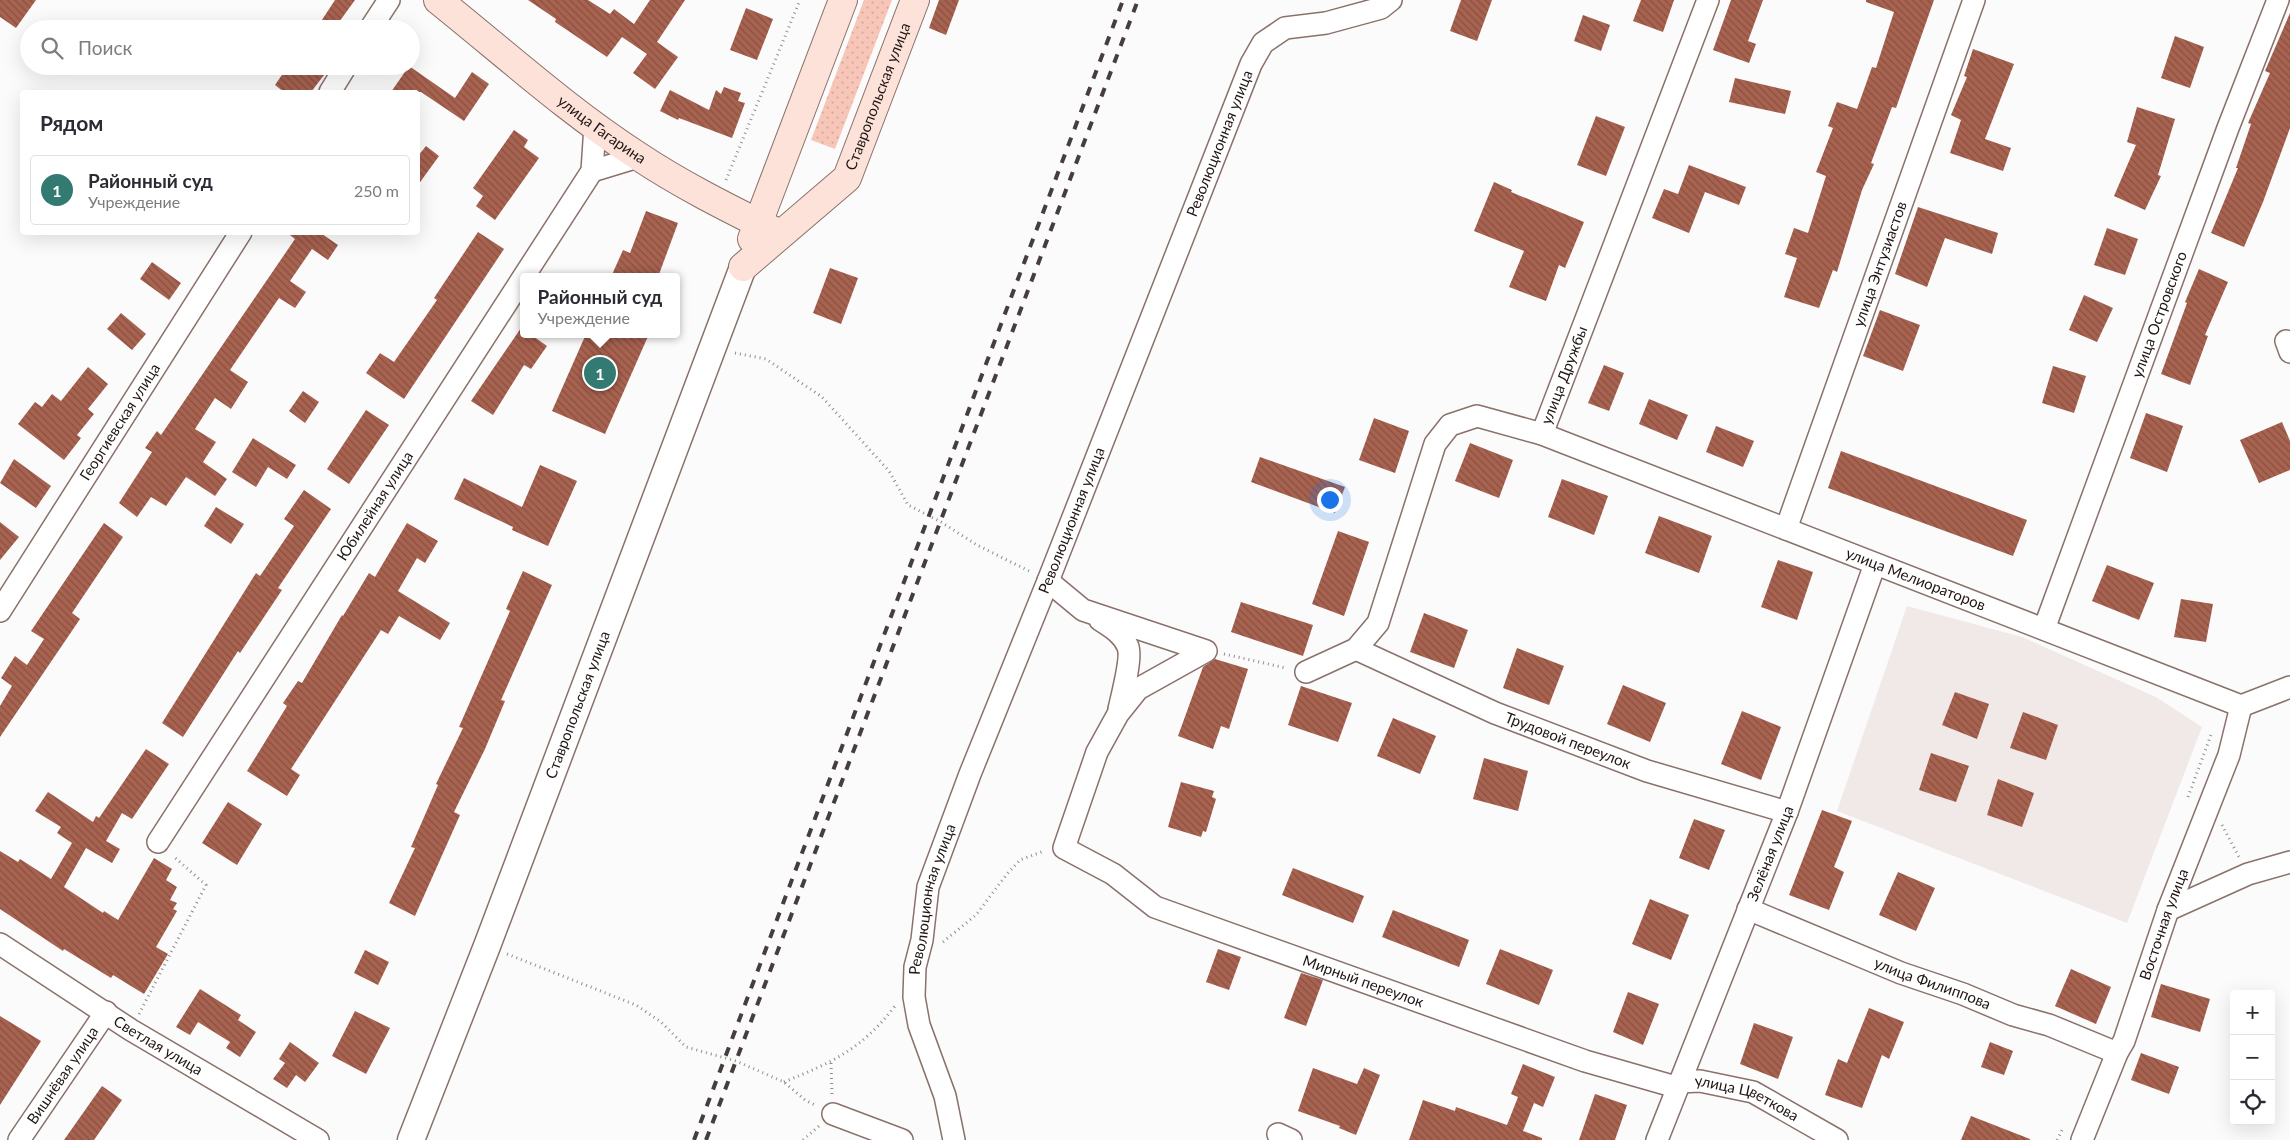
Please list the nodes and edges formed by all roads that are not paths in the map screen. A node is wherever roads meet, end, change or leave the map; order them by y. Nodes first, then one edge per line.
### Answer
1 (389, 0) edge
2 (438, 0) edge
3 (843, 0) edge
4 (915, 0) edge
5 (1391, 0) edge
6 (1708, 0) edge
7 (1974, 0) edge
8 (2278, 0) edge
9 (376, 20) edge
10 (340, 75) edge
11 (331, 90) edge
12 (595, 126) junction
13 (638, 157) junction
14 (592, 171) junction
15 (769, 229) junction
16 (239, 235) edge
17 (743, 268) joint
18 (526, 273) edge
19 (520, 282) edge
20 (1542, 434) junction
21 (1786, 529) junction
22 (1875, 564) junction
23 (1048, 581) junction
24 (1083, 610) junction
25 (0, 611) edge
26 (2044, 629) junction
27 (1356, 649) junction
28 (1306, 672) road end
29 (2290, 687) edge
30 (2241, 706) junction
31 (1118, 714) junction
32 (1787, 812) junction
33 (158, 842) road end
34 (2290, 862) edge
35 (2248, 874) junction
36 (2290, 878) edge
37 (1748, 909) junction
38 (2168, 910) junction
39 (0, 944) edge
40 (106, 1012) junction
41 (2117, 1053) junction
42 (1678, 1085) junction
43 (833, 1114) road end
44 (19, 1140) edge
45 (318, 1140) edge
46 (411, 1140) edge
47 (902, 1140) edge
48 (954, 1140) edge
49 (1657, 1140) edge
50 (1836, 1140) edge
51 (2082, 1140) edge

1 - 9 street
2 - 12 main road, улица Гагарина
3 - 15 main road, Ставропольская улица
4 - 15 main road, Ставропольская улица
5 - 23 street, Революционная улица
6 - 20 street, улица Дружбы
7 - 21 street, улица Энтузиастов
8 - 26 street, улица Островского
10 - 11 street
12 - 13 main road, улица Гагарина
12 - 14 street, Юбилейная улица
13 - 14 street
13 - 15 main road, улица Гагарина
14 - 18 street, Юбилейная улица
15 - 17 main road, Ставропольская улица
16 - 25 street, Георгиевская улица
17 - 46 street, Ставропольская улица
19 - 33 street, Юбилейная улица
20 - 21 street, улица Мелиораторов
20 - 27 street, улица Дружбы
21 - 22 street, улица Мелиораторов
22 - 26 street, улица Мелиораторов
22 - 32 street, Зелёная улица
23 - 24 street
23 - 48 street, Революционная улица
24 - 31 street
24 - 31 street
26 - 30 street, улица Мелиораторов
27 - 28 street, улица Дружбы
27 - 32 street, Трудовой переулок
29 - 30 street
30 - 38 street, Восточная улица
31 - 42 street, Мирный переулок
32 - 37 street, Зелёная улица
34 - 35 street
35 - 36 street
35 - 38 street
37 - 41 street, улица Филиппова
37 - 42 street, Зелёная улица
38 - 41 street, Восточная улица
39 - 40 street, Светлая улица
40 - 44 street, Вишнёвая улица
40 - 45 street, Светлая улица
41 - 51 street, Восточная улица
42 - 49 street, Зелёная улица
42 - 50 street, улица Цветкова
43 - 47 street

